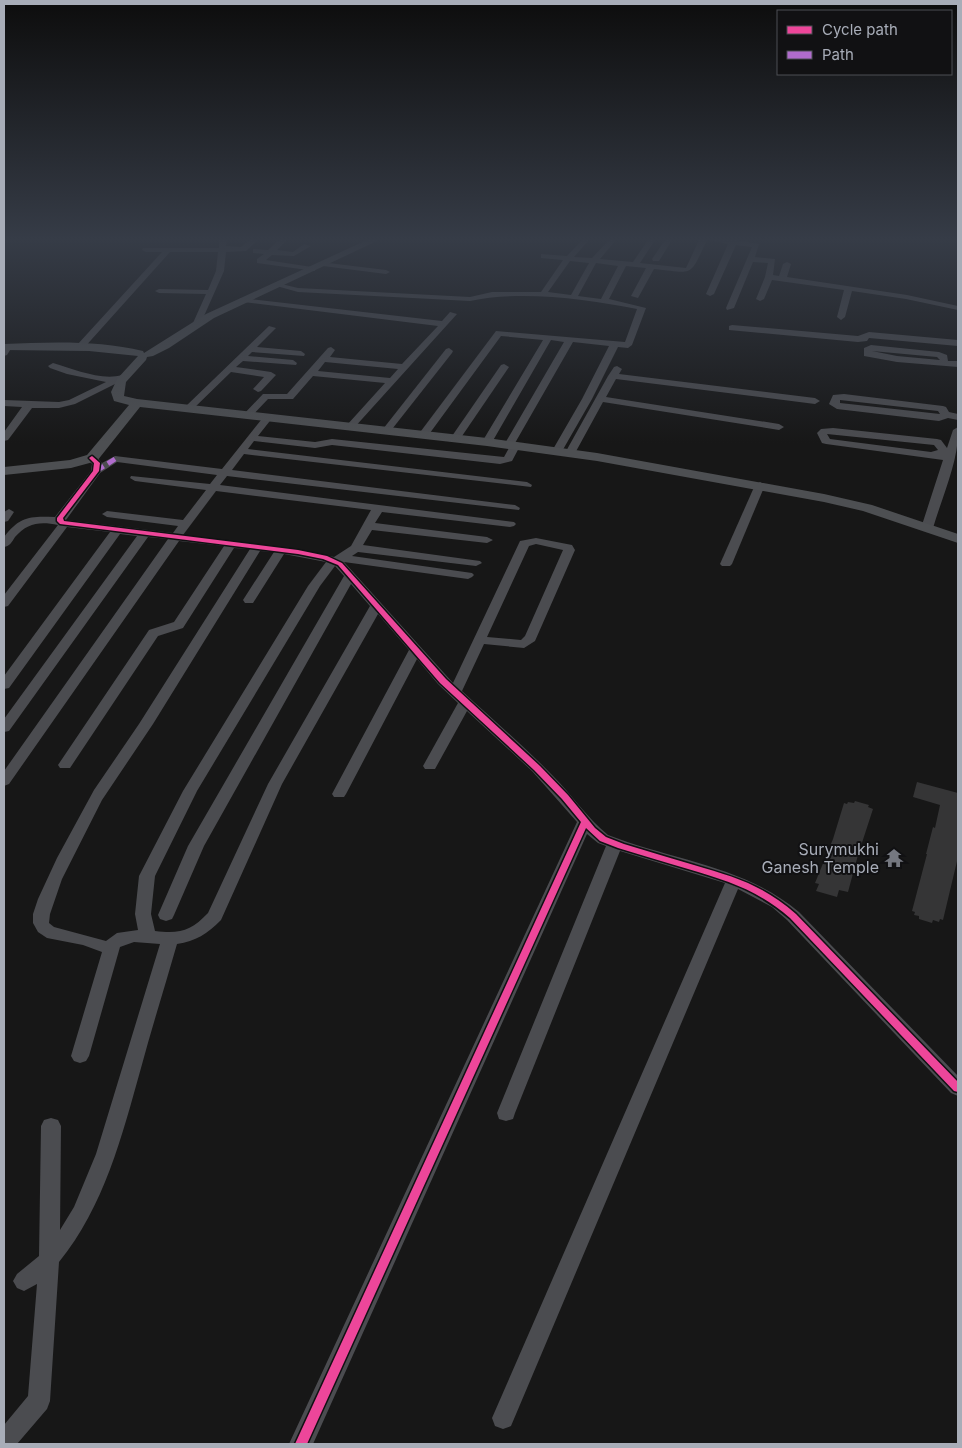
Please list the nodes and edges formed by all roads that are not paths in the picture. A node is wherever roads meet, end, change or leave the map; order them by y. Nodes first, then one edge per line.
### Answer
1 (116, 308) edge
2 (204, 308) edge
3 (227, 308) edge
4 (306, 308) edge
5 (640, 308) edge
6 (843, 308) edge
7 (453, 314) dead end
8 (841, 316) dead end
9 (197, 322) junction
10 (444, 324) junction
11 (272, 328) dead end
12 (732, 328) dead end
13 (548, 338) junction
14 (569, 341) junction
15 (958, 343) edge
16 (614, 345) junction
17 (80, 347) junction
18 (5, 349) edge
19 (251, 349) junction
20 (331, 350) dead end
21 (450, 351) dead end
22 (301, 354) dead end
23 (144, 355) junction
24 (897, 355) dead end
25 (241, 358) junction
26 (324, 359) junction
27 (293, 363) dead end
28 (958, 364) edge
29 (54, 366) dead end
30 (404, 367) junction
31 (504, 367) dead end
32 (229, 370) junction
33 (311, 373) junction
34 (119, 379) junction
35 (391, 381) junction
36 (258, 390) dead end
37 (601, 400) junction
38 (815, 400) dead end
39 (4, 403) edge
40 (137, 403) junction
41 (29, 405) junction
42 (189, 408) junction
43 (945, 413) junction
44 (248, 415) junction
45 (958, 415) edge
46 (268, 417) junction
47 (350, 426) junction
48 (779, 427) dead end
49 (958, 430) edge
50 (386, 431) junction
51 (5, 433) edge
52 (422, 435) junction
53 (251, 438) junction
54 (455, 439) junction
55 (487, 442) junction
56 (512, 445) junction
57 (240, 451) junction
58 (557, 451) junction
59 (570, 453) junction
60 (933, 456) junction
61 (950, 458) junction
62 (94, 464) junction
63 (4, 471) edge
64 (224, 472) junction
65 (135, 483) dead end
66 (527, 485) dead end
67 (760, 485) junction
68 (209, 491) junction
69 (515, 508) dead end
70 (107, 514) dead end
71 (373, 517) junction
72 (62, 522) junction
73 (185, 524) junction
74 (510, 524) dead end
75 (927, 528) junction
76 (117, 530) junction
77 (144, 534) junction
78 (491, 536) dead end
79 (175, 538) junction
80 (958, 539) edge
81 (4, 544) edge
82 (231, 544) junction
83 (257, 547) junction
84 (356, 548) junction
85 (281, 550) junction
86 (339, 560) junction
87 (476, 563) dead end
88 (726, 564) dead end
89 (350, 575) junction
90 (468, 575) dead end
91 (249, 600) dead end
92 (4, 603) edge
93 (376, 606) junction
94 (479, 640) junction
95 (415, 650) junction
96 (4, 685) edge
97 (461, 696) junction
98 (4, 728) edge
99 (65, 765) dead end
100 (430, 766) dead end
101 (4, 781) edge
102 (339, 794) dead end
103 (585, 821) junction
104 (615, 844) junction
105 (734, 880) junction
106 (166, 915) dead end
107 (148, 938) junction
108 (170, 938) junction
109 (110, 947) junction
110 (80, 1056) dead end
111 (958, 1088) edge
112 (506, 1113) dead end
113 (51, 1126) dead end
114 (49, 1260) junction
115 (24, 1281) dead end
116 (503, 1418) dead end
117 (4, 1442) edge
118 (301, 1444) edge

1 - 17 street
2 - 9 street
3 - 9 main road
4 - 10 street
5 - 16 street
6 - 8 street
7 - 10 street
9 - 23 main road
10 - 30 street
11 - 19 street
12 - 15 street
13 - 14 street
13 - 52 street
13 - 55 street
14 - 16 street
14 - 56 street
16 - 58 street
17 - 18 main road
17 - 23 main road
19 - 22 street
19 - 25 street
20 - 26 street
21 - 50 street
23 - 34 main road
24 - 28 street
25 - 27 street
25 - 32 street
26 - 30 street
26 - 33 street
29 - 34 street
30 - 35 street
31 - 54 street
32 - 36 street
32 - 42 street
33 - 35 street
33 - 44 street
34 - 40 main road
34 - 41 street
35 - 47 street
37 - 38 street
37 - 48 street
37 - 59 street
39 - 41 street
40 - 42 main road
40 - 62 main road
41 - 51 street
42 - 44 main road
43 - 43 street
43 - 45 street
44 - 46 main road
46 - 47 main road
46 - 53 street
47 - 50 main road
49 - 61 street
50 - 52 main road
52 - 54 main road
53 - 56 street
53 - 57 street
54 - 55 main road
55 - 56 main road
56 - 58 main road
57 - 64 street
57 - 66 street
58 - 59 main road
59 - 67 main road
60 - 60 street
60 - 61 street
61 - 75 street
62 - 63 main road
62 - 64 street
62 - 72 street
64 - 68 street
64 - 69 street
65 - 68 street
67 - 75 main road
67 - 88 street
68 - 71 street
68 - 73 street
70 - 73 street
71 - 74 street
71 - 78 street
71 - 84 street
72 - 76 street
72 - 81 street
72 - 92 street
73 - 79 street
75 - 80 main road
76 - 77 street
76 - 96 street
77 - 79 street
77 - 98 street
79 - 82 street
79 - 101 street
82 - 83 street
82 - 99 street
83 - 85 street
83 - 109 street
84 - 86 street
84 - 87 street
85 - 86 street
85 - 91 street
86 - 89 street
86 - 90 street
86 - 107 street
89 - 93 street
89 - 106 street
93 - 95 street
93 - 108 street
94 - 94 street
94 - 97 street
95 - 97 street
95 - 102 street
97 - 100 street
97 - 103 street
103 - 104 street
103 - 118 street
104 - 105 street
104 - 112 street
105 - 111 street
105 - 116 street
107 - 108 street
107 - 109 street
108 - 114 street
109 - 110 street
113 - 114 street
114 - 115 street
114 - 117 street

